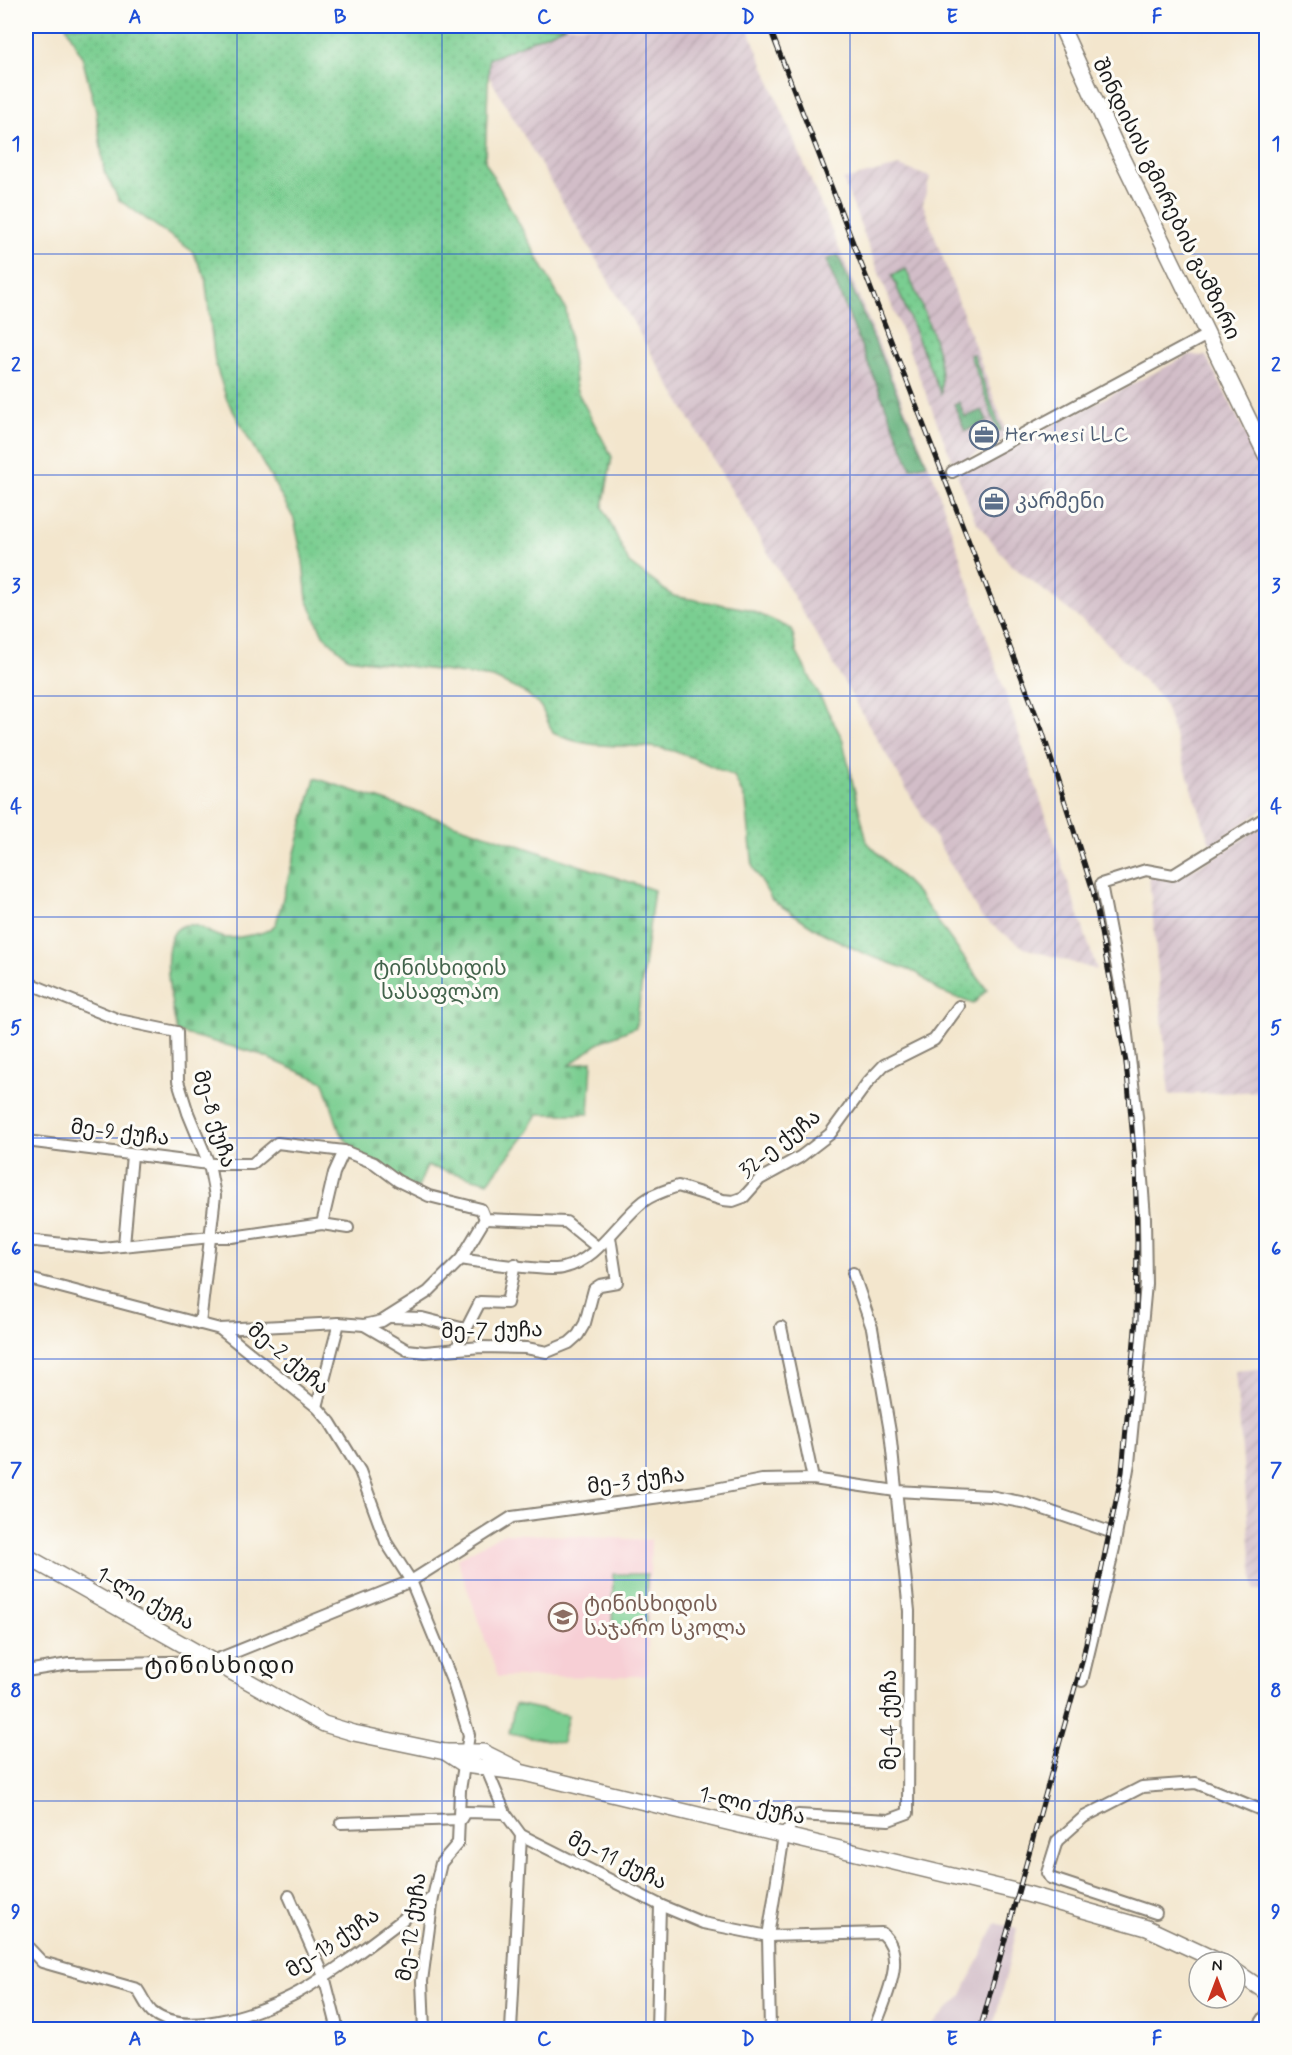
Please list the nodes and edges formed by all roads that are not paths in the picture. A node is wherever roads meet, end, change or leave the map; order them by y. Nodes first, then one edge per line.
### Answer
1 (1060, 26) edge
2 (1207, 334) junction
3 (1266, 455) edge
4 (952, 472) dead end
5 (1266, 817) edge
6 (26, 982) edge
7 (959, 1006) dead end
8 (26, 1141) edge
9 (344, 1151) junction
10 (132, 1155) junction
11 (209, 1164) junction
12 (485, 1219) junction
13 (322, 1224) junction
14 (348, 1228) dead end
15 (211, 1237) junction
16 (610, 1237) junction
17 (26, 1240) edge
18 (124, 1245) junction
19 (597, 1246) junction
20 (461, 1259) junction
21 (515, 1264) junction
22 (852, 1273) dead end
23 (26, 1278) edge
24 (388, 1317) junction
25 (339, 1323) junction
26 (200, 1324) junction
27 (364, 1325) junction
28 (781, 1328) dead end
29 (220, 1329) junction
30 (465, 1329) junction
31 (456, 1349) junction
32 (317, 1407) junction
33 (813, 1479) junction
34 (896, 1491) junction
35 (1116, 1534) junction
36 (26, 1556) edge
37 (411, 1581) junction
38 (213, 1661) junction
39 (26, 1671) edge
40 (1082, 1681) dead end
41 (477, 1755) junction
42 (1266, 1812) edge
43 (505, 1813) junction
44 (461, 1819) junction
45 (341, 1823) dead end
46 (521, 1835) junction
47 (784, 1835) junction
48 (289, 1896) dead end
49 (433, 1897) junction
50 (660, 1905) junction
51 (1156, 1913) dead end
52 (768, 1936) junction
53 (26, 1945) edge
54 (1194, 1950) edge
55 (324, 1976) junction
56 (1247, 1979) edge
57 (1266, 1992) edge
58 (1266, 2015) edge
59 (233, 2018) junction
60 (234, 2030) edge
61 (338, 2030) edge
62 (424, 2030) edge
63 (511, 2030) edge
64 (657, 2030) edge
65 (770, 2030) edge
66 (874, 2030) edge
67 (1256, 2030) edge

1 - 2 main road, შინდისის გმირების გამზირი
2 - 3 main road, შინდისის გმირების გამზირი
2 - 4 street
5 - 35 street
6 - 11 street, მე-8 ქუჩა
7 - 16 street, 32-ე ქუჩა
8 - 10 street, მე-9 ქუჩა
9 - 11 street, მე-9 ქუჩა
9 - 12 street, მე-9 ქუჩა
9 - 13 street
10 - 11 street, მე-9 ქუჩა
10 - 18 street
11 - 15 street, მე-8 ქუჩა
12 - 19 street
12 - 20 street
13 - 14 street
13 - 15 street
15 - 18 street
15 - 26 street, მე-8 ქუჩა
16 - 19 street, 32-ე ქუჩა
16 - 31 street, მე-7 ქუჩა
17 - 18 street
19 - 21 street, 32-ე ქუჩა
20 - 21 street, 32-ე ქუჩა
20 - 24 street
21 - 30 street
22 - 34 street
23 - 26 street, მე-2 ქუჩა
24 - 27 street
24 - 30 street
25 - 27 street
25 - 29 street
25 - 32 street
26 - 29 street, მე-2 ქუჩა
27 - 31 street, მე-7 ქუჩა
28 - 33 street
29 - 32 street, მე-2 ქუჩა
30 - 31 street
32 - 37 street, მე-2 ქუჩა
33 - 34 street, მე-3 ქუჩა
33 - 37 street, მე-3 ქუჩა
34 - 35 street, მე-3 ქუჩა
34 - 47 street, მე-4 ქუჩა
35 - 40 street
36 - 38 main road, 1-ლი ქუჩა
37 - 38 street, მე-3 ქუჩა
37 - 41 street, მე-2 ქუჩა
38 - 39 street
38 - 41 main road, 1-ლი ქუჩა
41 - 43 street, მე-11 ქუჩა
41 - 44 street, მე-12 ქუჩა
41 - 47 main road, 1-ლი ქუჩა
42 - 51 street
43 - 44 street
43 - 46 street, მე-11 ქუჩა
44 - 45 street
44 - 49 street, მე-12 ქუჩა
46 - 50 street, მე-11 ქუჩა
46 - 63 street
47 - 52 street
47 - 54 main road, 1-ლი ქუჩა
48 - 55 street
49 - 55 street, მე-13 ქუჩა
49 - 62 street, მე-12 ქუჩა
50 - 52 street, მე-11 ქუჩა
50 - 64 street
52 - 65 street
52 - 66 street, მე-11 ქუჩა
53 - 59 street, მე-13 ქუჩა
55 - 59 street, მე-13 ქუჩა
55 - 61 street
56 - 57 main road
58 - 67 street
59 - 60 street

